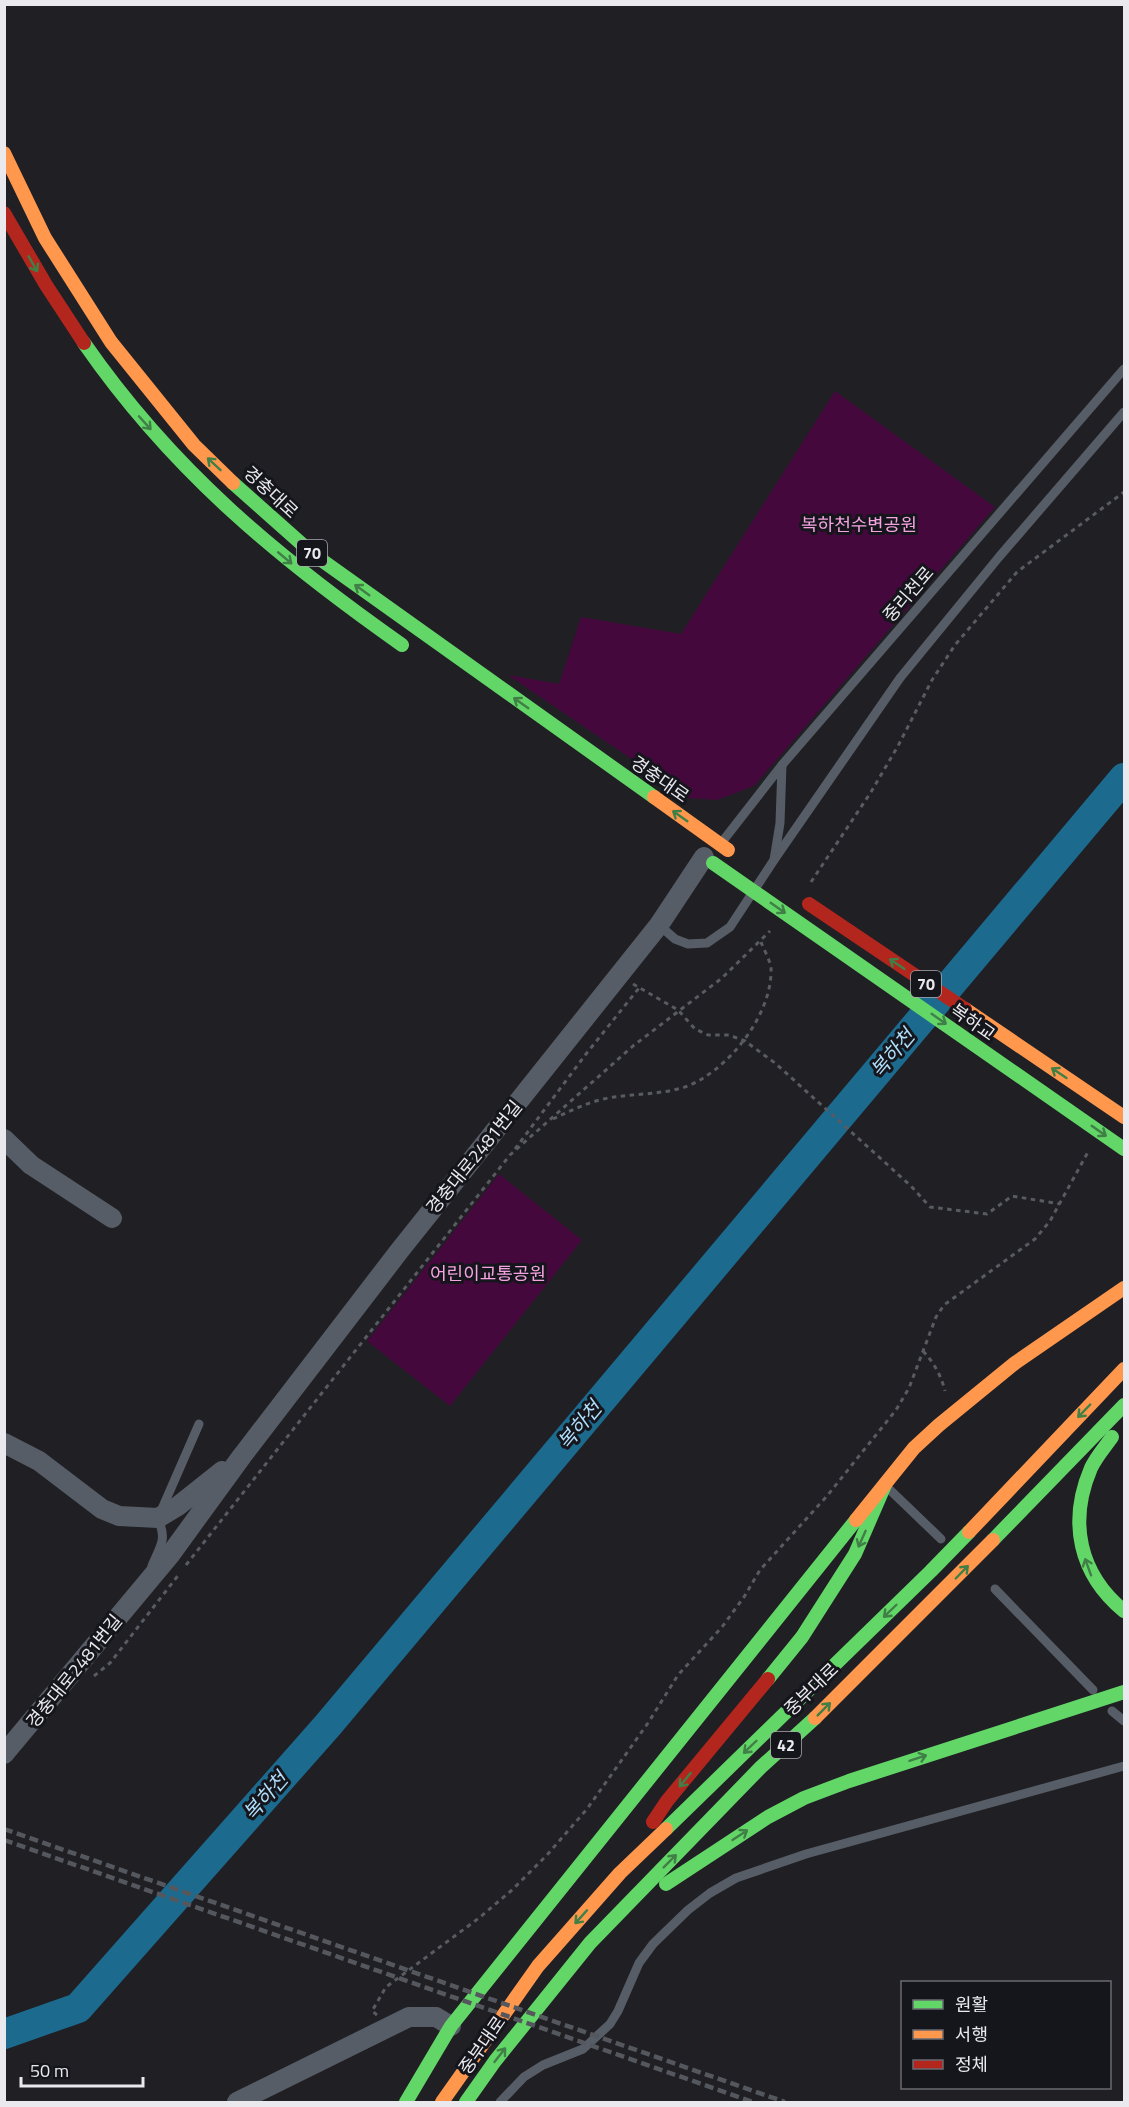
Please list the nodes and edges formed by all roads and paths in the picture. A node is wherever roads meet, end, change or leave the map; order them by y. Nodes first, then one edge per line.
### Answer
1 (4, 153) edge
2 (4, 213) edge
3 (1125, 369) edge
4 (1125, 412) edge
5 (1125, 492) edge
6 (412, 652) dead end
7 (782, 765) junction
8 (729, 850) joint
9 (704, 857) joint
10 (774, 861) junction
11 (758, 870) dead end
12 (778, 883) dead end
13 (802, 892) joint
14 (776, 924) dead end
15 (659, 925) junction
16 (761, 942) junction
17 (678, 1010) junction
18 (745, 1041) junction
19 (1125, 1117) edge
20 (549, 1121) junction
21 (4, 1139) edge
22 (1091, 1145) dead end
23 (1125, 1149) edge
24 (510, 1155) junction
25 (1060, 1204) junction
26 (111, 1218) dead end
27 (1121, 1282) edge
28 (923, 1351) junction
29 (1125, 1369) edge
30 (1125, 1405) edge
31 (951, 1413) junction
32 (1125, 1420) edge
33 (199, 1424) dead end
34 (4, 1443) edge
35 (242, 1456) junction
36 (885, 1485) junction
37 (158, 1518) junction
38 (941, 1539) dead end
39 (143, 1587) junction
40 (994, 1589) dead end
41 (1125, 1611) edge
42 (92, 1678) dead end
43 (1094, 1690) dead end
44 (1125, 1692) edge
45 (1112, 1711) dead end
46 (1125, 1721) edge
47 (4, 1754) edge
48 (1125, 1766) edge
49 (620, 1873) junction
50 (590, 1943) junction
51 (389, 2026) junction
52 (451, 2026) junction
53 (237, 2103) edge
54 (406, 2103) edge
55 (442, 2103) edge
56 (466, 2103) edge
57 (500, 2103) edge

8 -> 1 main road, 경충대로 / 70
2 -> 6 main road, 70
3 - 7 lane, 중리천로
4 - 10 lane
5 - 13 path
7 - 8 lane, 중리천로
7 - 10 lane
9 - 15 street, 경충대로2481번길
9 -> 23 main road, 복하교 / 70, bridge
10 - 15 lane
11 - 12 main road
19 -> 13 main road, 복하교 / 70, bridge
14 - 16 path
15 - 35 street, 경충대로2481번길
16 - 17 path
16 - 18 path
17 - 18 path
17 - 20 path
17 - 24 path
18 - 20 path
18 - 25 path
20 - 24 path
21 - 26 street
22 - 25 path
24 - 42 path
25 - 28 path
27 - 31 main road
28 - 31 path
28 - 51 path
29 -> 49 main road, 중부대로 / 42
50 -> 30 main road, 중부대로 / 42
31 - 36 main road
41 -> 32 main road
33 - 37 lane, 경충대로2481번길
34 - 37 street
35 - 37 street, 경충대로2481번길
35 - 39 street, 경충대로2481번길
36 - 38 lane
36 -> 49 main road
36 - 52 main road
37 - 39 lane, 경충대로2481번길
39 - 47 street, 경충대로2481번길
40 - 43 lane
50 -> 44 main road
45 - 46 lane
48 - 57 lane
49 -> 55 main road, 중부대로 / 42
56 -> 50 main road, 중부대로 / 42
51 - 52 street, 중부대로
51 - 53 street, 중부대로
52 - 54 main road

